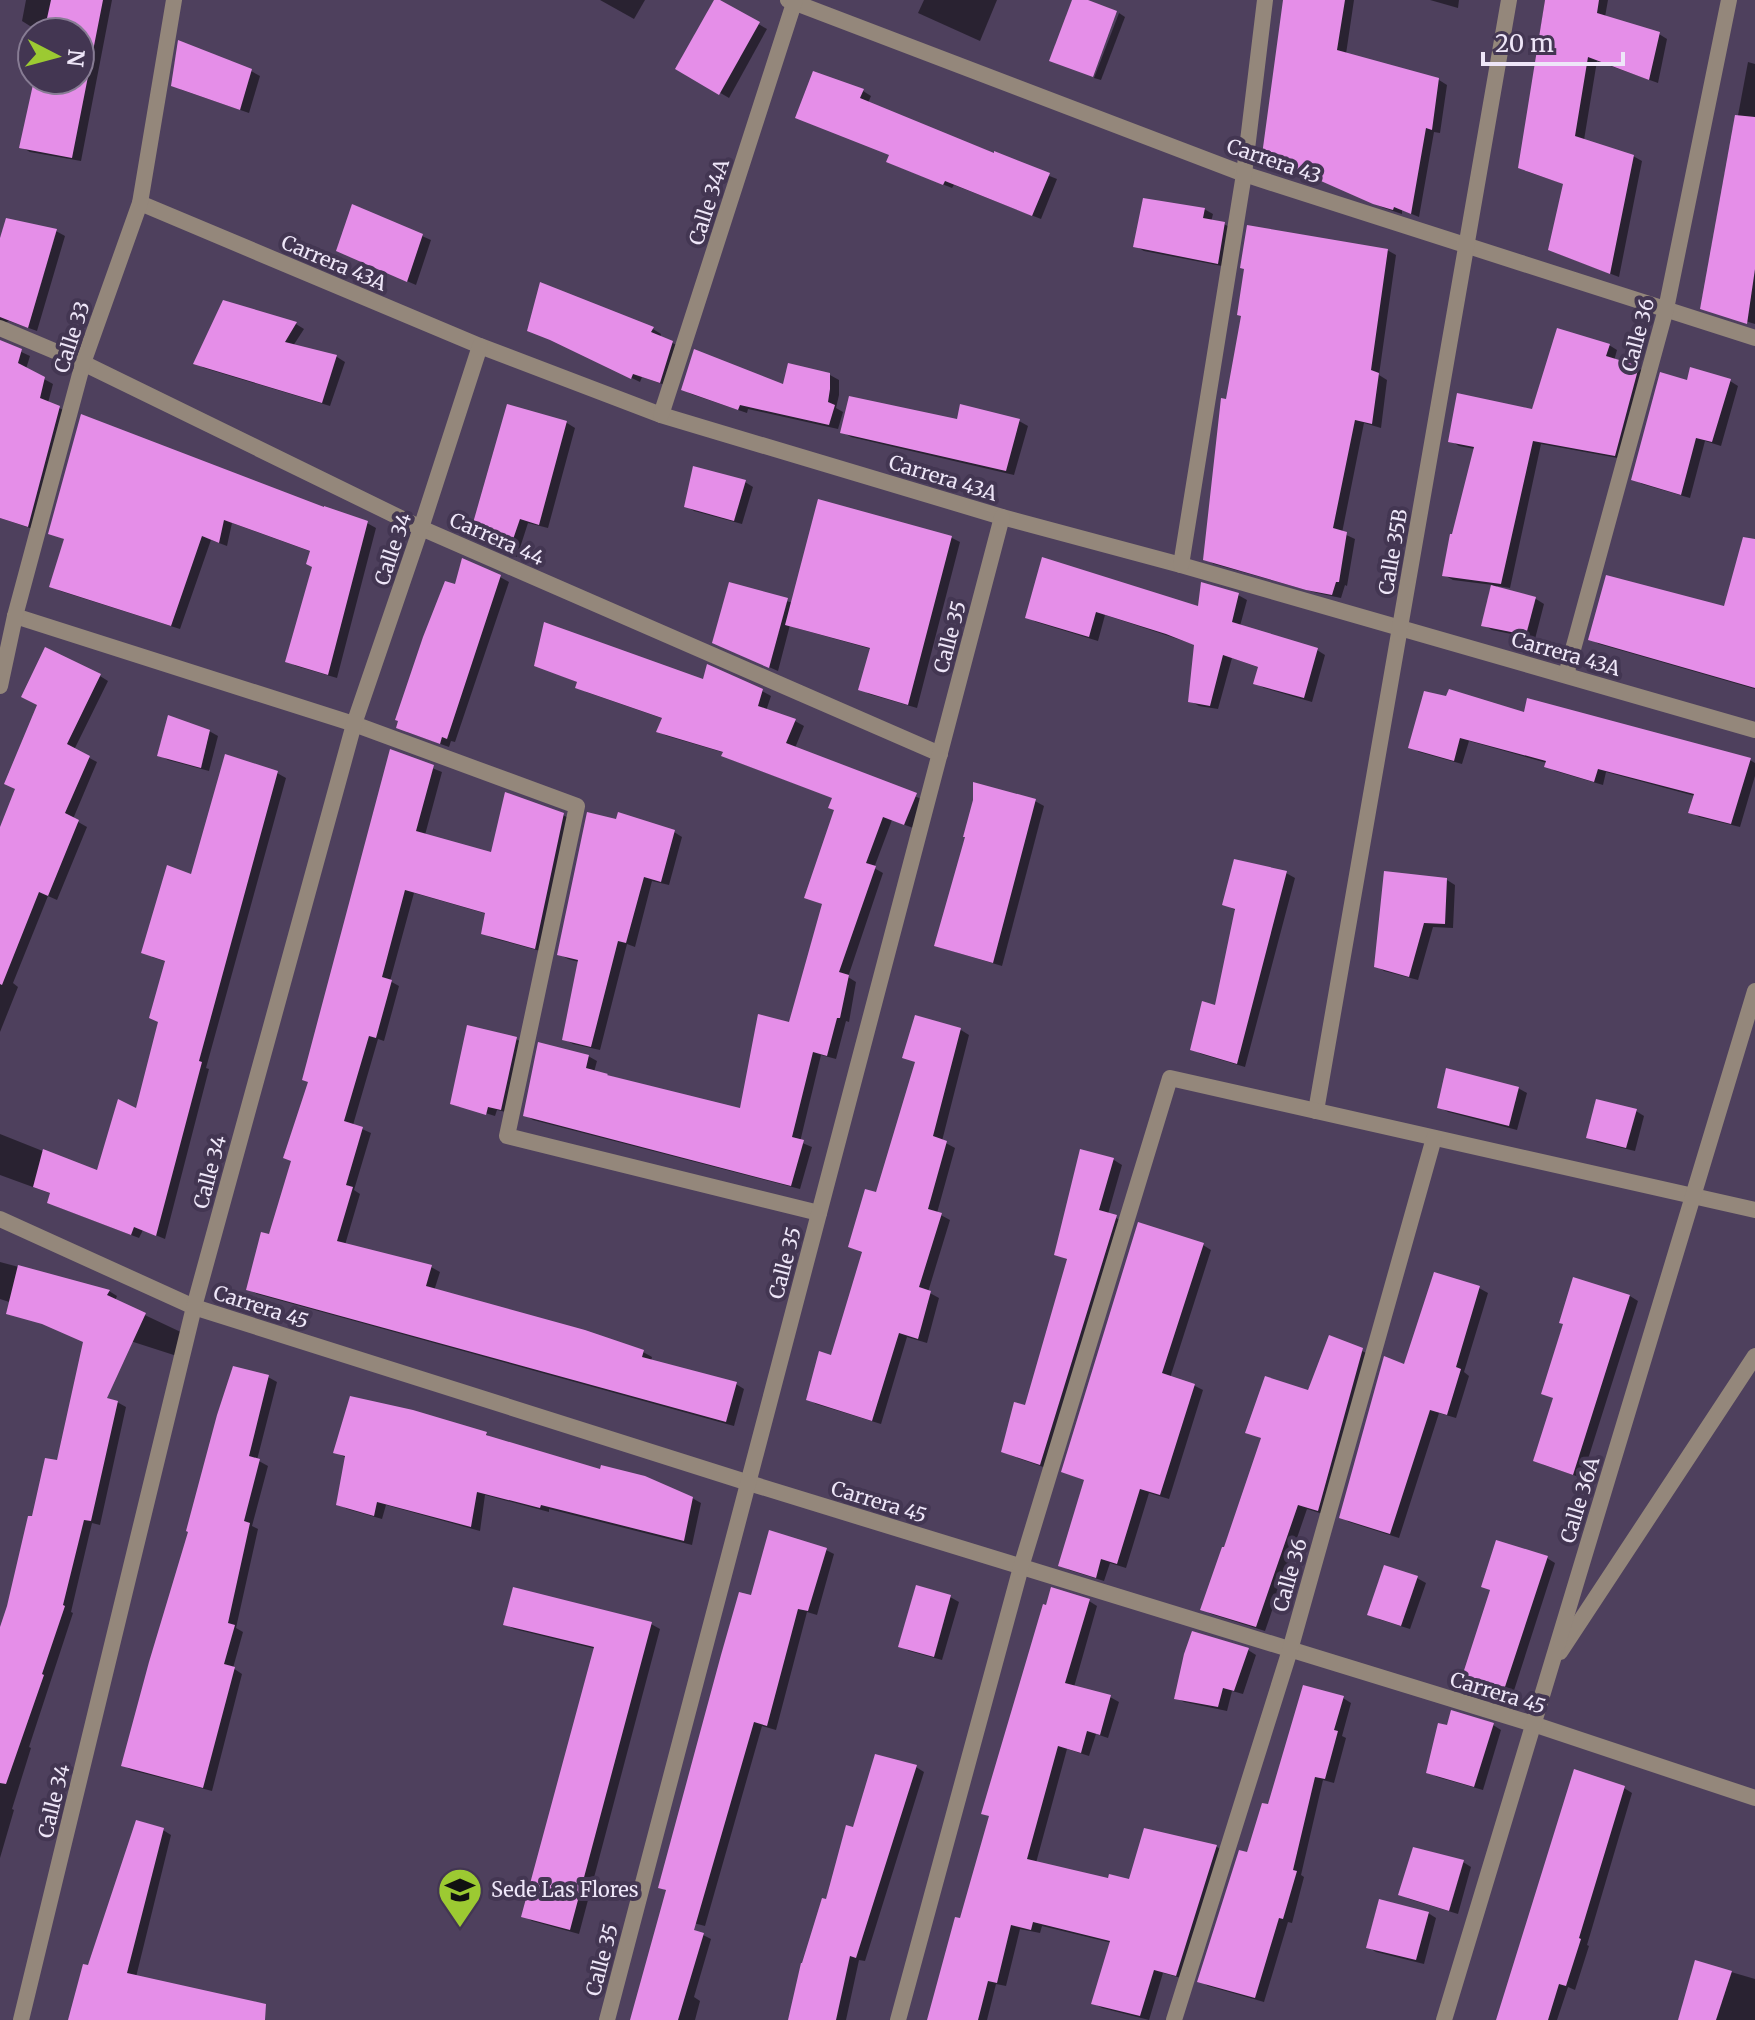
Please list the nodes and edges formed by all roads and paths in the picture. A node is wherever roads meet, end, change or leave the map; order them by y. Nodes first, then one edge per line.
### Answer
1 (174, 0) edge
2 (1265, 0) edge
3 (1509, 0) edge
4 (1729, 0) edge
5 (792, 1) edge
6 (1244, 174) junction
7 (140, 203) junction
8 (1467, 245) junction
9 (1666, 309) junction
10 (0, 328) edge
11 (1755, 338) edge
12 (480, 346) junction
13 (83, 363) junction
14 (661, 415) junction
15 (1002, 517) junction
16 (421, 528) junction
17 (1181, 565) junction
18 (15, 616) junction
19 (1400, 627) junction
20 (1566, 675) junction
21 (0, 686) edge
22 (354, 724) junction
23 (1755, 730) edge
24 (940, 754) junction
25 (1755, 991) edge
26 (1316, 1111) junction
27 (1434, 1138) junction
28 (1693, 1196) junction
29 (1755, 1210) edge
30 (819, 1213) junction
31 (0, 1219) edge
32 (194, 1307) junction
33 (1755, 1356) edge
34 (749, 1483) junction
35 (1021, 1567) junction
36 (1290, 1650) junction
37 (1551, 1666) junction
38 (1533, 1724) junction
39 (1755, 1798) edge
40 (21, 2020) edge
41 (607, 2020) edge
42 (898, 2020) edge
43 (1174, 2020) edge
44 (1444, 2020) edge

1 - 7 street, Calle 33
2 - 6 street
3 - 8 street, Calle 35B
4 - 9 street, Calle 36
5 - 6 street, Carrera 43
5 - 14 street, Calle 34A
6 - 8 street, Carrera 43
6 - 17 street
7 - 12 street, Carrera 43A
7 - 13 street, Calle 33
8 - 9 street, Carrera 43
8 - 19 street, Calle 35B
9 - 11 street, Carrera 43
9 - 20 street, Calle 36
10 - 13 street, Carrera 44
12 - 14 street, Carrera 43A
12 - 16 street, Calle 34
13 - 16 street, Carrera 44
13 - 18 street, Calle 33
14 - 15 street, Carrera 43A
15 - 17 street, Carrera 43A
15 - 24 street, Calle 35
16 - 22 street, Calle 34
16 - 24 street, Carrera 44
17 - 19 street, Carrera 43A
18 - 21 street, Calle 33
18 - 22 street
19 - 20 street, Carrera 43A
19 - 26 street, Calle 35B
20 - 23 street, Carrera 43A
22 - 30 street
22 - 32 street, Calle 34
24 - 30 street, Calle 35
25 - 28 street, Calle 36A
26 - 27 street
26 - 35 street
27 - 28 street
27 - 36 street, Calle 36
28 - 29 street
28 - 37 street, Calle 36A
30 - 34 street, Calle 35
31 - 32 street, Carrera 45
32 - 34 street, Carrera 45
32 - 40 street, Calle 34
33 - 37 street
34 - 35 street, Carrera 45
34 - 41 street, Calle 35
35 - 36 street, Carrera 45
35 - 42 street
36 - 38 street, Carrera 45
36 - 43 street, Calle 36
37 - 38 street, Calle 36A
38 - 39 street, Carrera 45
38 - 44 street, Calle 36A

